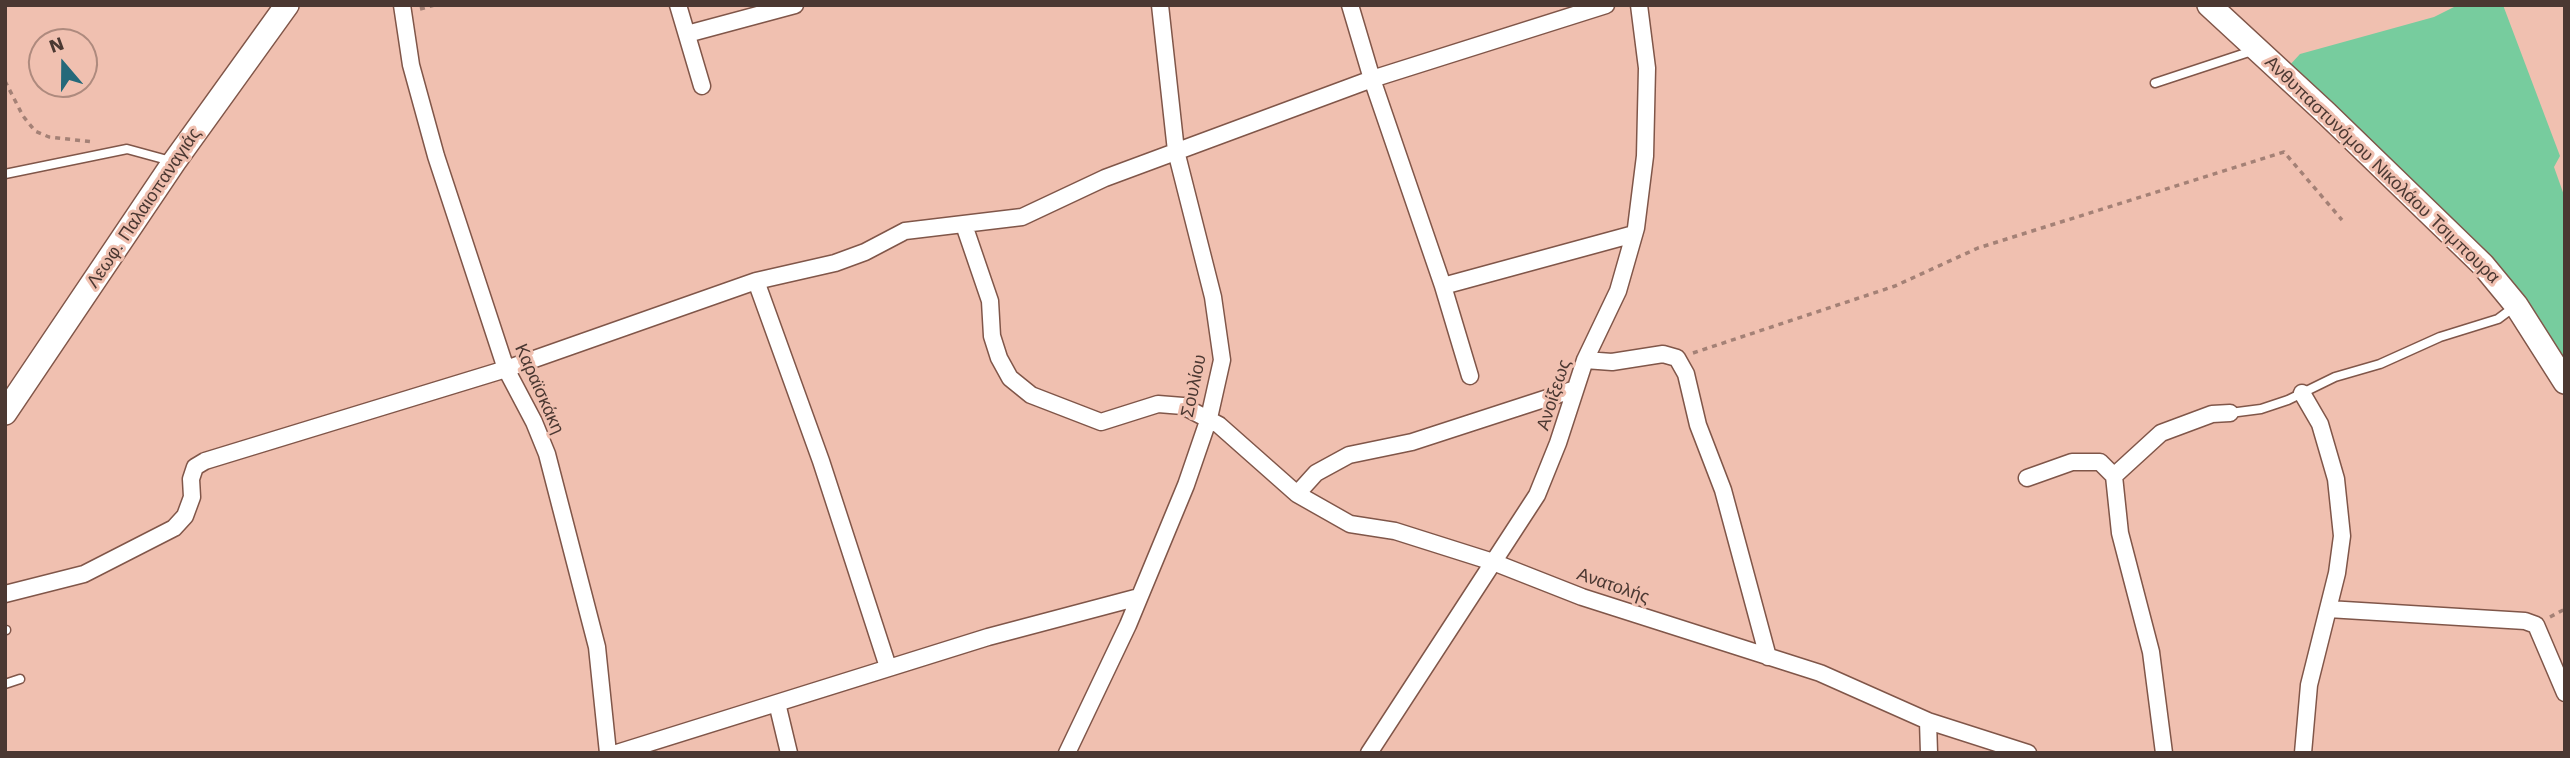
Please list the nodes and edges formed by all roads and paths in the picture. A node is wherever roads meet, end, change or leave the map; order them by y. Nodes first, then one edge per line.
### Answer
1 (287, 5) edge
2 (402, 5) edge
3 (678, 5) edge
4 (794, 5) edge
5 (1160, 5) edge
6 (1350, 5) edge
7 (1606, 5) edge
8 (1657, 5) edge
9 (2209, 5) edge
10 (1640, 8) edge
11 (687, 34) junction
12 (2259, 49) junction
13 (1372, 79) junction
14 (5, 81) edge
15 (2155, 83) dead end
16 (702, 86) dead end
17 (127, 149) junction
18 (1176, 151) junction
19 (174, 162) junction
20 (5, 174) edge
21 (2342, 220) dead end
22 (964, 225) junction
23 (1634, 234) junction
24 (756, 281) junction
25 (1443, 286) junction
26 (2516, 305) junction
27 (1677, 358) junction
28 (1585, 360) junction
29 (506, 369) junction
30 (1470, 376) dead end
31 (2565, 382) edge
32 (1575, 389) junction
33 (2302, 393) junction
34 (5, 413) edge
35 (2230, 413) joint
36 (1209, 418) junction
37 (2114, 476) junction
38 (2027, 478) dead end
39 (1297, 494) junction
40 (1493, 562) junction
41 (5, 594) edge
42 (1139, 597) junction
43 (2328, 609) junction
44 (1768, 657) junction
45 (888, 667) junction
46 (20, 679) dead end
47 (5, 684) edge
48 (2565, 693) edge
49 (777, 703) junction
50 (1928, 721) junction
51 (608, 753) edge
52 (617, 753) edge
53 (789, 753) edge
54 (1067, 753) edge
55 (1369, 753) edge
56 (1929, 753) edge
57 (2028, 753) edge
58 (2164, 753) edge
59 (2303, 753) edge

1 - 19 street, Λεωφ. Παλαιοπαναγιάς
2 - 29 street, Καραϊσκάκη
3 - 11 street
4 - 11 street
5 - 18 street, Σουλίου
6 - 13 street
7 - 13 street
8 - 10 street
9 - 12 street, Ανθυπαστυνόμου Νικολάου Τσιμπουρα
10 - 23 street, Ανοίξεως
11 - 16 street
12 - 15 lane
12 - 26 street, Ανθυπαστυνόμου Νικολάου Τσιμπουρα
13 - 18 street
13 - 25 street
14 - 17 path
17 - 19 lane
17 - 20 lane
18 - 22 street
18 - 36 street, Σουλίου
19 - 34 street, Λεωφ. Παλαιοπαναγιάς
21 - 27 path
22 - 24 street
22 - 36 street, Ανατολής
23 - 25 street
23 - 28 street, Ανοίξεως
24 - 29 street
24 - 45 street
25 - 30 street
26 - 31 street, Ανθυπαστυνόμου Νικολάου Τσιμπουρα
26 - 33 lane
27 - 28 street
27 - 44 street
28 - 32 street, Ανοίξεως
29 - 41 street
29 - 51 street, Καραϊσκάκη
32 - 39 street
32 - 40 street, Ανοίξεως
33 - 35 lane
33 - 43 street
35 - 37 street
36 - 39 street, Ανατολής
36 - 42 street, Σουλίου
37 - 38 street
37 - 58 street
39 - 40 street, Ανατολής
40 - 44 street, Ανατολής
40 - 55 street, Ανοίξεως
42 - 45 street
42 - 54 street, Σουλίου
43 - 48 street
43 - 59 street
44 - 50 street, Ανατολής
45 - 49 street
46 - 47 lane
49 - 52 street
49 - 53 street
50 - 56 street
50 - 57 street, Ανατολής

